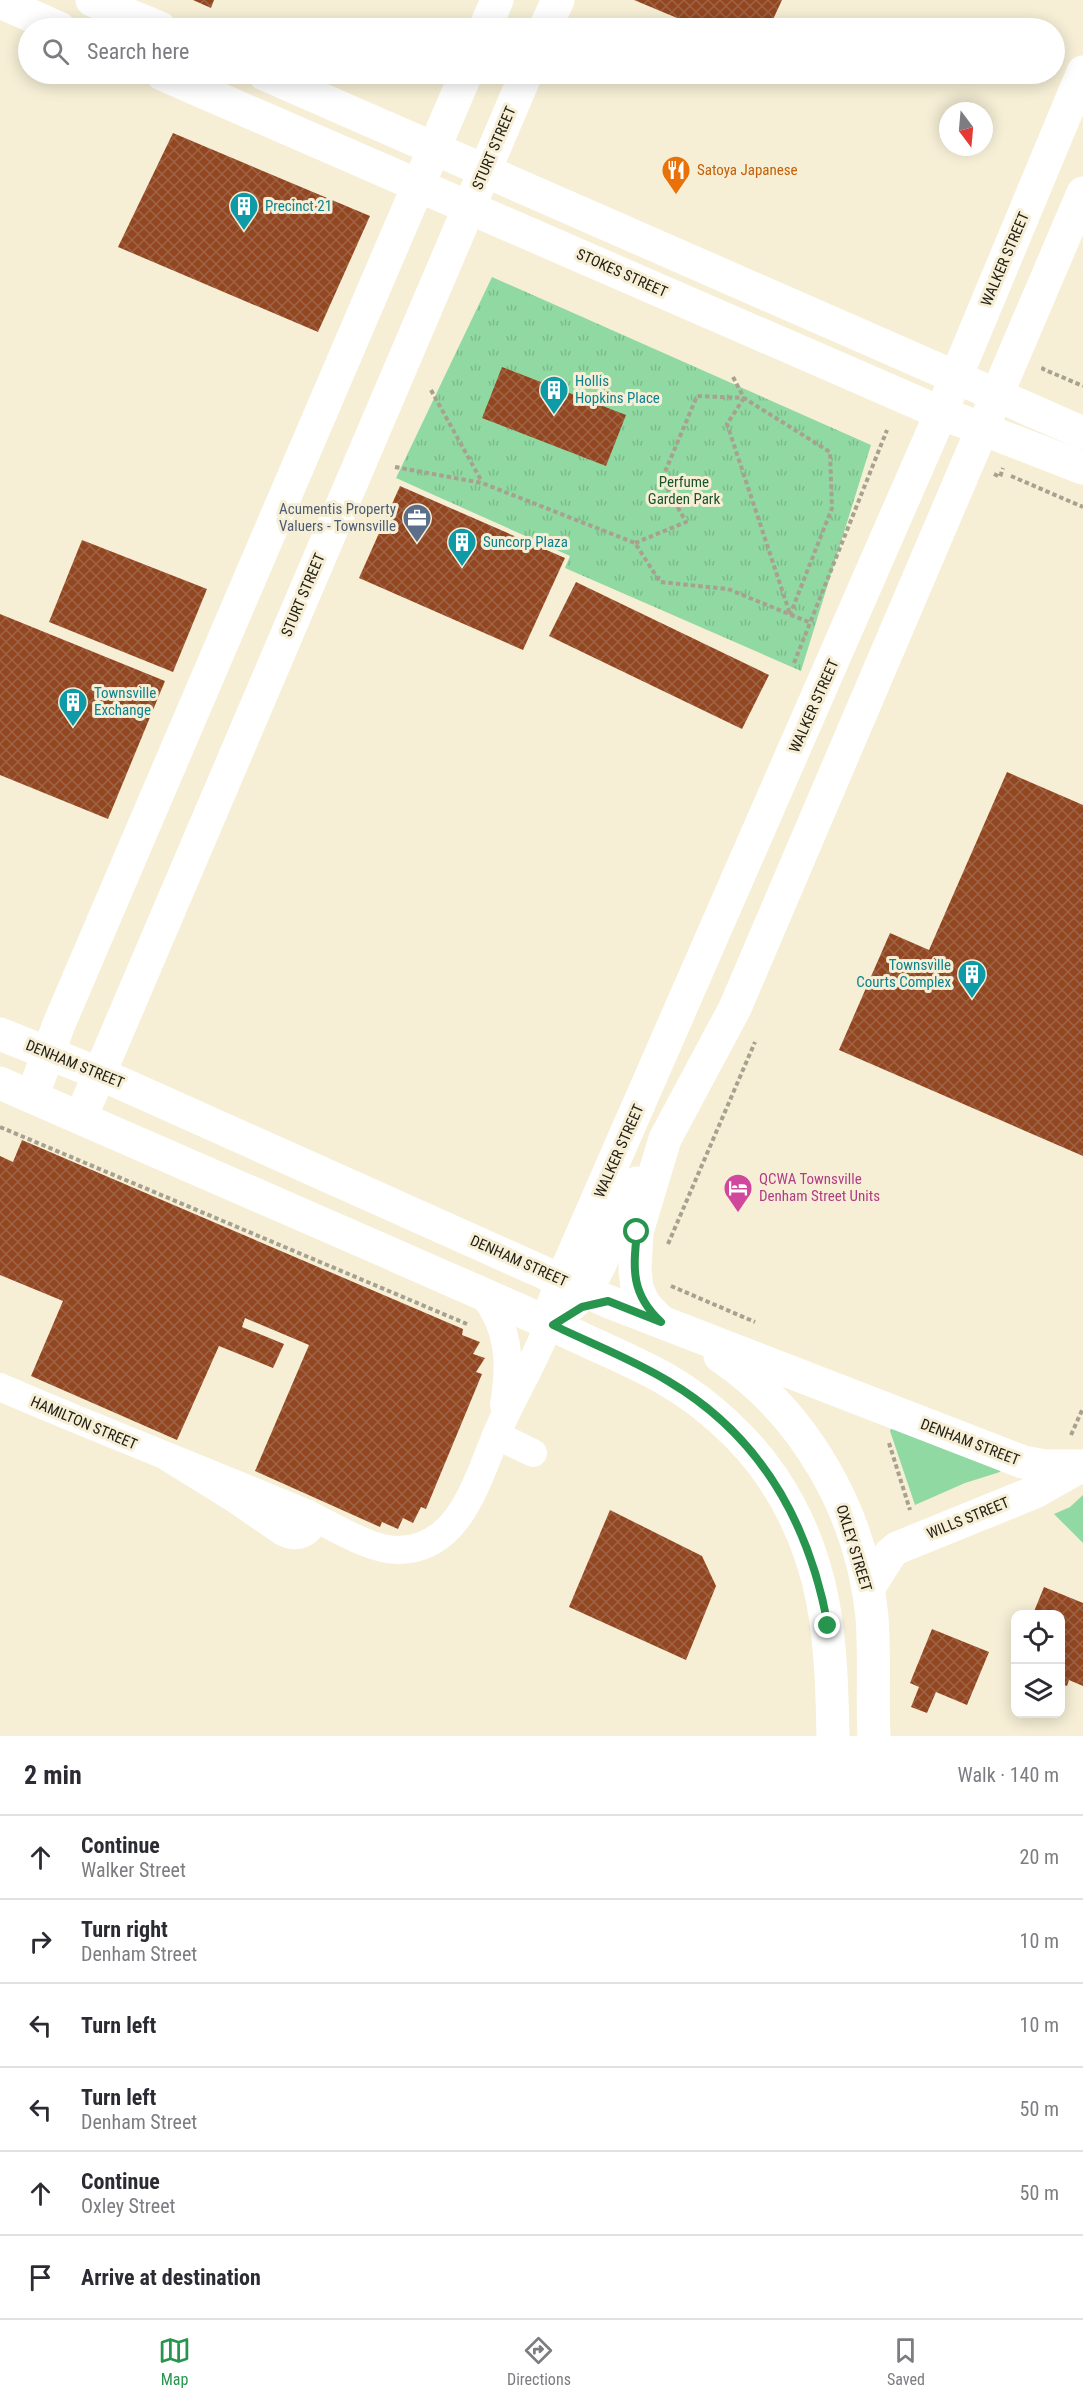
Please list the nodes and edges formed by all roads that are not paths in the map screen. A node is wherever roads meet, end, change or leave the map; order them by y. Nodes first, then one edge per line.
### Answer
1 (92, 0) edge
2 (497, 0) edge
3 (558, 0) edge
4 (0, 3) edge
5 (35, 18) edge
6 (136, 18) edge
7 (489, 18) edge
8 (550, 18) edge
9 (1083, 72) edge
10 (185, 84) edge
11 (287, 84) edge
12 (462, 84) edge
13 (522, 84) edge
14 (434, 147) junction
15 (484, 171) junction
16 (418, 185) junction
17 (1083, 193) edge
18 (470, 206) junction
19 (956, 377) junction
20 (997, 393) junction
21 (941, 413) junction
22 (981, 429) junction
23 (1083, 433) edge
24 (1083, 468) edge
25 (0, 1034) edge
26 (47, 1052) junction
27 (98, 1073) junction
28 (0, 1083) edge
29 (32, 1097) junction
30 (81, 1118) junction
31 (665, 1139) junction
32 (585, 1291) junction
33 (483, 1294) junction
34 (665, 1324) junction
35 (548, 1328) junction
36 (0, 1388) edge
37 (498, 1430) junction
38 (533, 1453) dead end
39 (1082, 1465) edge
40 (425, 1545) joint
41 (868, 1589) junction
42 (833, 1736) edge
43 (874, 1736) edge

1 - 6 main road
2 - 7 main road
3 - 8 main road
4 - 5 main road
9 - 19 main road, WALKER STREET
10 - 16 main road, STOKES STREET
11 - 14 main road
12 - 14 main road
13 - 15 main road, STURT STREET
14 - 15 main road
14 - 16 main road
15 - 18 main road, STURT STREET
15 - 19 main road
16 - 18 main road, STOKES STREET
16 - 26 main road
17 - 20 main road
18 - 21 main road, STOKES STREET
18 - 27 main road, STURT STREET
19 - 20 main road
19 - 21 main road, WALKER STREET
20 - 22 main road
20 - 23 main road
21 - 22 main road, STOKES STREET
21 - 32 main road, WALKER STREET
22 - 24 main road, STOKES STREET
22 - 31 main road
25 - 26 main road, DENHAM STREET
26 - 27 main road, DENHAM STREET
26 - 29 main road
27 - 30 main road, STURT STREET
27 - 32 main road, DENHAM STREET
28 - 29 main road
29 - 30 main road
30 - 33 main road
31 - 32 main road
31 - 34 main road
32 - 34 main road, DENHAM STREET
32 - 35 main road, WALKER STREET
32 - 35 main road
33 - 35 main road
33 - 37 street, WALKER STREET
34 - 39 main road, DENHAM STREET
34 - 41 main road, OXLEY STREET
35 - 37 street, WALKER STREET
35 - 42 main road
36 - 40 street, HAMILTON STREET
37 - 38 street
37 - 40 street, WALKER STREET
39 - 41 main road, WILLS STREET
41 - 43 main road, OXLEY STREET

